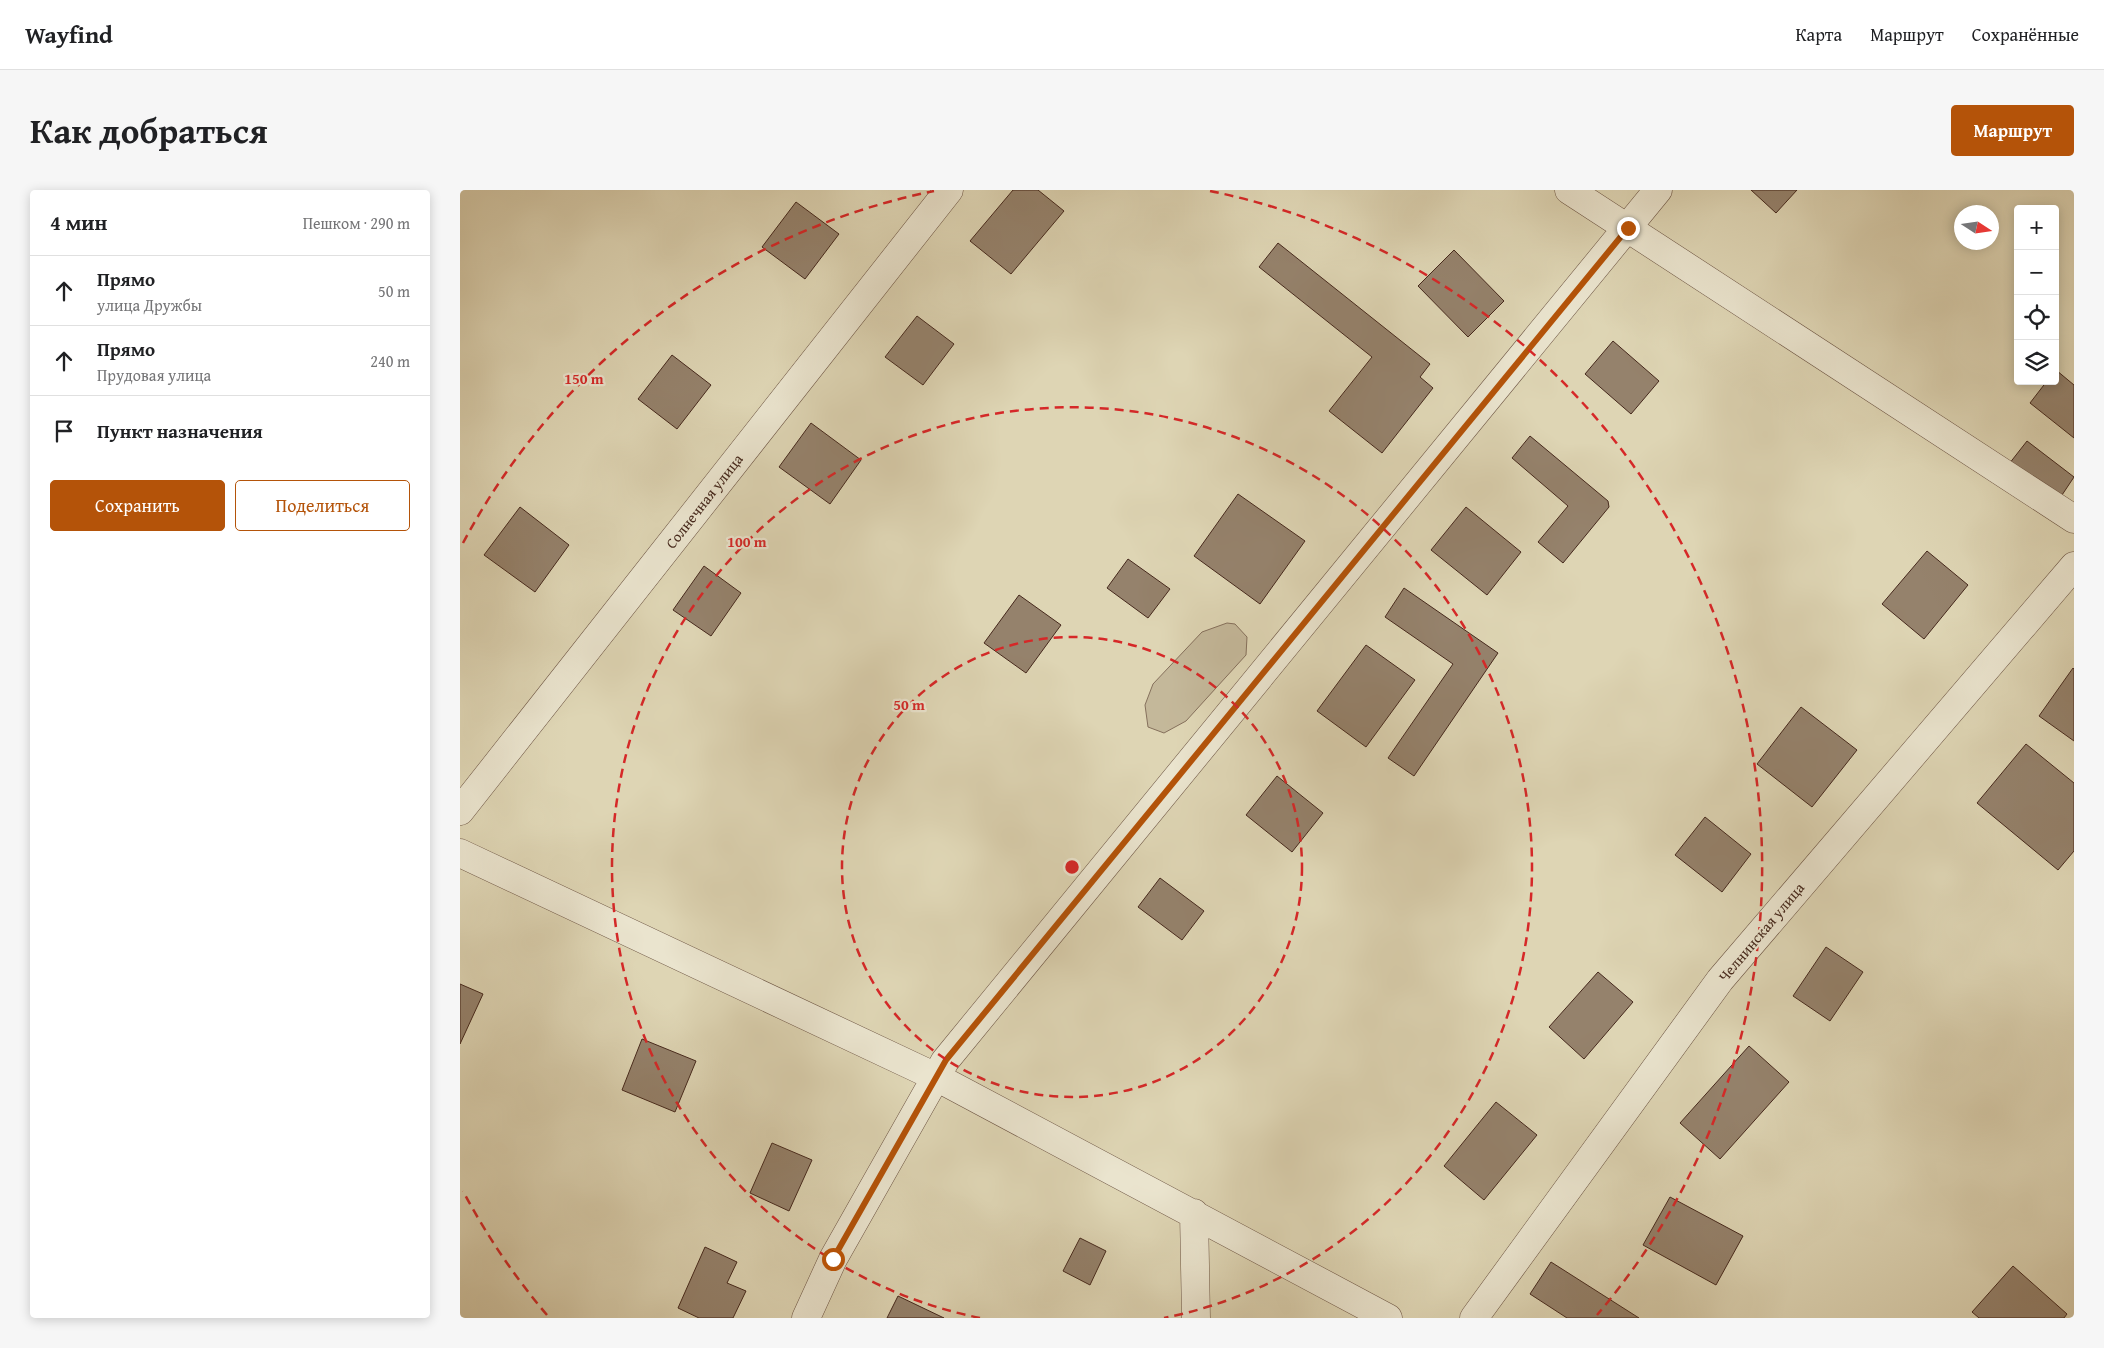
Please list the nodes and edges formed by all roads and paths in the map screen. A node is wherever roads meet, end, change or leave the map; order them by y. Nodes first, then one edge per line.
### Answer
1 (949, 190) edge
2 (1569, 190) edge
3 (1658, 190) edge
4 (1628, 228) junction
5 (2074, 519) edge
6 (2074, 566) edge
7 (460, 811) edge
8 (460, 853) edge
9 (936, 1077) junction
10 (1194, 1213) junction
11 (806, 1318) edge
12 (1196, 1318) edge
13 (1388, 1318) edge
14 (1474, 1318) edge

1 - 7 street, Солнечная улица
2 - 4 street
3 - 4 street
4 - 5 street
4 - 9 street
6 - 14 street, Челнинская улица
8 - 9 street
9 - 10 street
9 - 11 street
10 - 12 street
10 - 13 street

